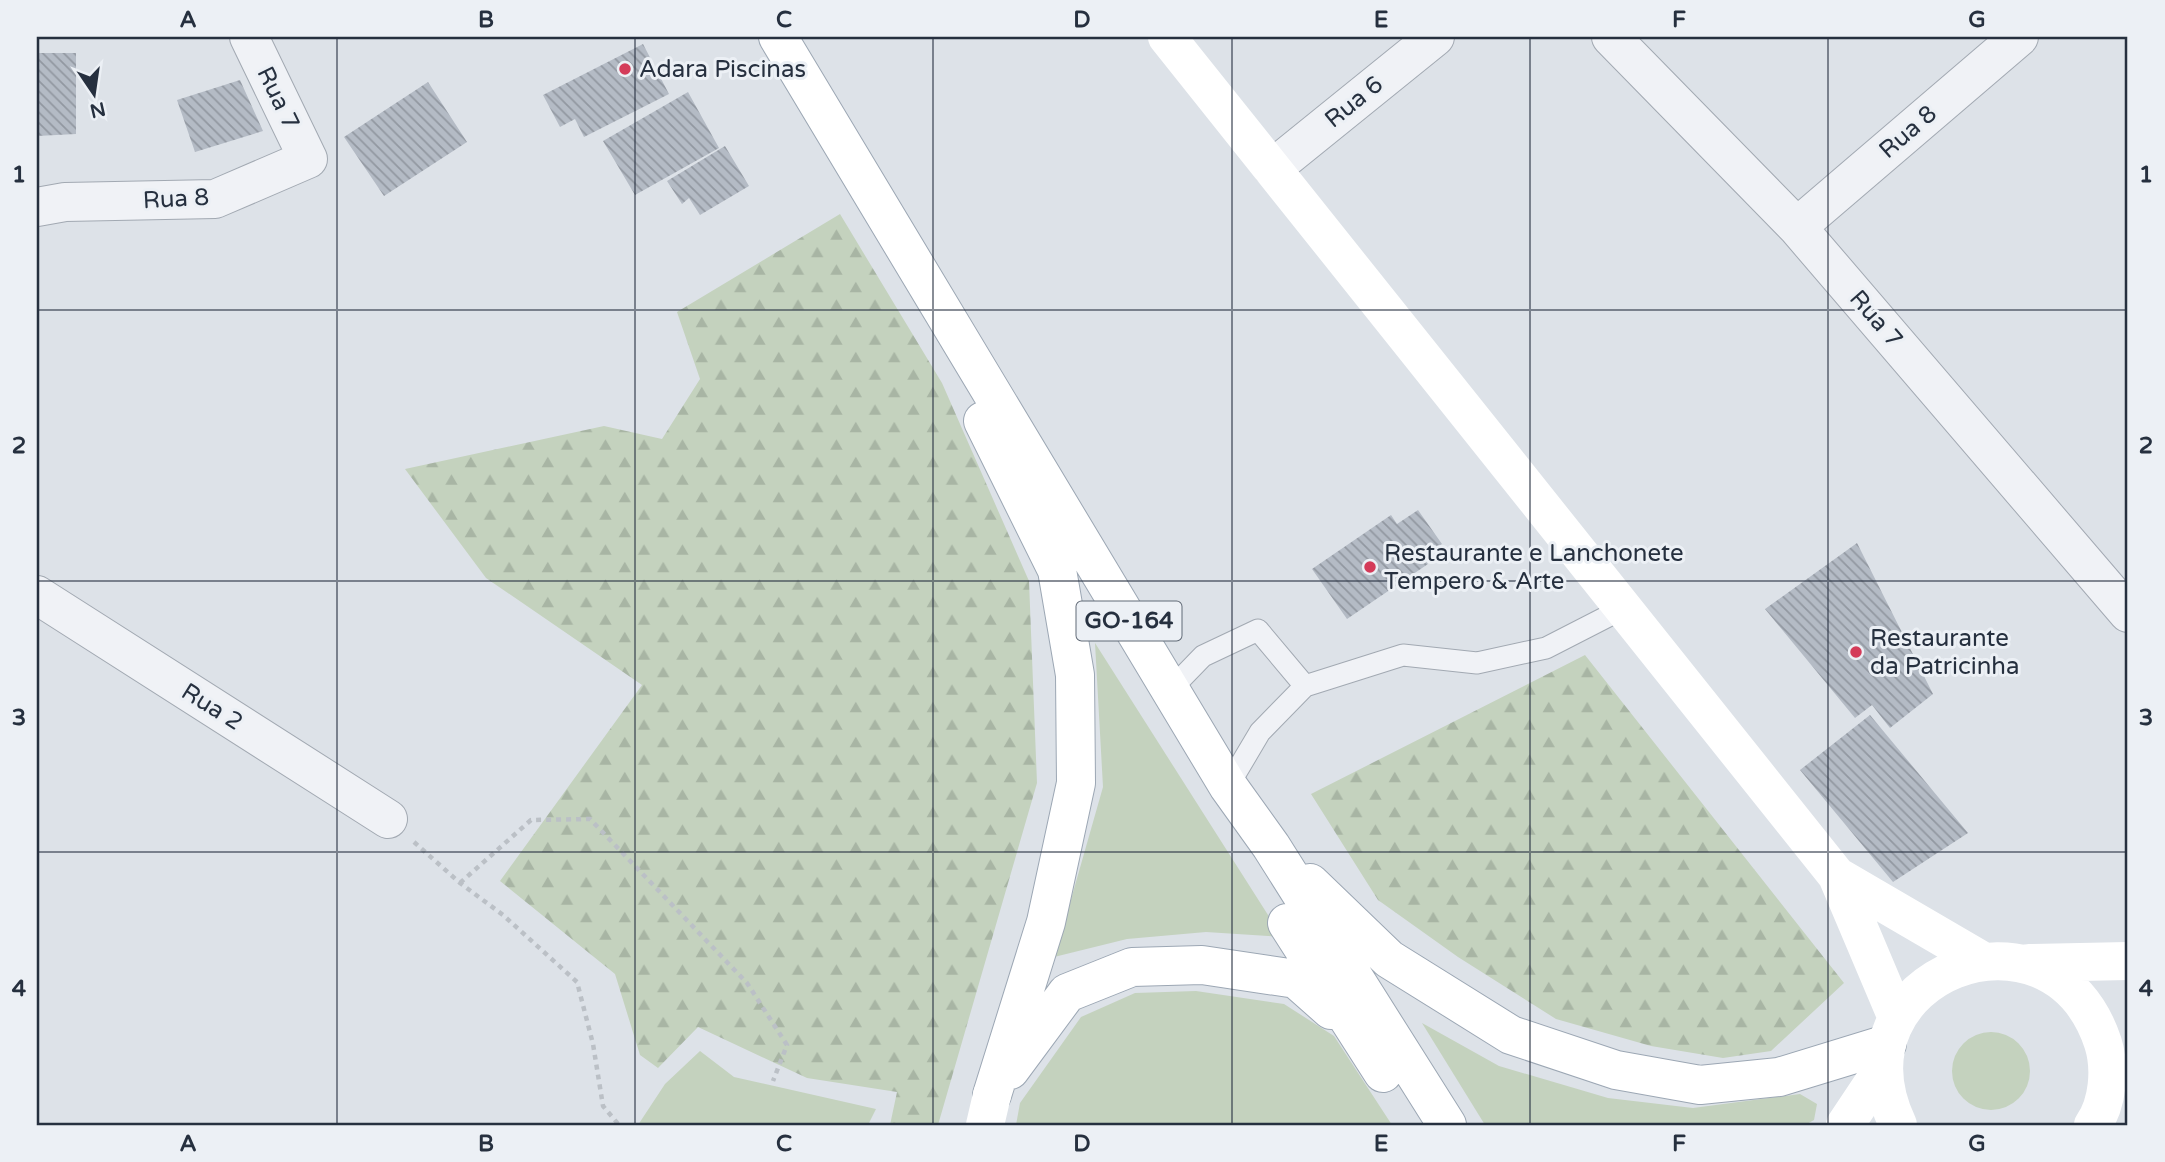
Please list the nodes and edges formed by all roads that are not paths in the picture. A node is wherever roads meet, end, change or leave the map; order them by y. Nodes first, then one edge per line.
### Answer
1 (248, 37) edge
2 (754, 37) edge
3 (778, 37) edge
4 (1167, 37) edge
5 (1435, 37) edge
6 (1611, 37) edge
7 (2019, 37) edge
8 (308, 159) joint
9 (1273, 168) junction
10 (37, 207) edge
11 (1797, 227) junction
12 (976, 406) junction
13 (37, 595) edge
14 (1624, 608) junction
15 (2128, 613) edge
16 (1305, 686) junction
17 (1170, 690) junction
18 (1228, 786) junction
19 (388, 819) road end
20 (1271, 846) junction
21 (1837, 876) junction
22 (1981, 960) junction
23 (2128, 961) edge
24 (2024, 963) junction
25 (1351, 1027) junction
26 (1889, 1043) junction
27 (2128, 1071) edge
28 (989, 1110) edge
29 (2100, 1117) edge
30 (1419, 1125) edge
31 (1447, 1125) edge
32 (1844, 1125) edge
33 (1898, 1125) edge

1 - 8 street, Rua 7
2 - 12 main road, GO-164
3 - 17 main road, GO-164
4 - 9 main road
5 - 9 street, Rua 6
6 - 11 street, Rua 7
7 - 11 street, Rua 8
8 - 10 street, Rua 8
9 - 14 main road
11 - 15 street, Rua 7
12 - 25 main road, GO-164
12 - 28 main road
13 - 19 street, Rua 2
14 - 16 lane
14 - 21 main road
16 - 17 lane
16 - 18 lane
17 - 18 main road, GO-164
18 - 20 main road, GO-164
20 - 26 main road
20 - 31 main road, GO-164
21 - 22 main road
21 - 26 main road
22 - 24 main road
22 - 26 main road
23 - 24 main road
24 - 29 main road
25 - 28 main road
25 - 30 main road, GO-164
26 - 32 main road
26 - 33 main road
27 - 29 main road

